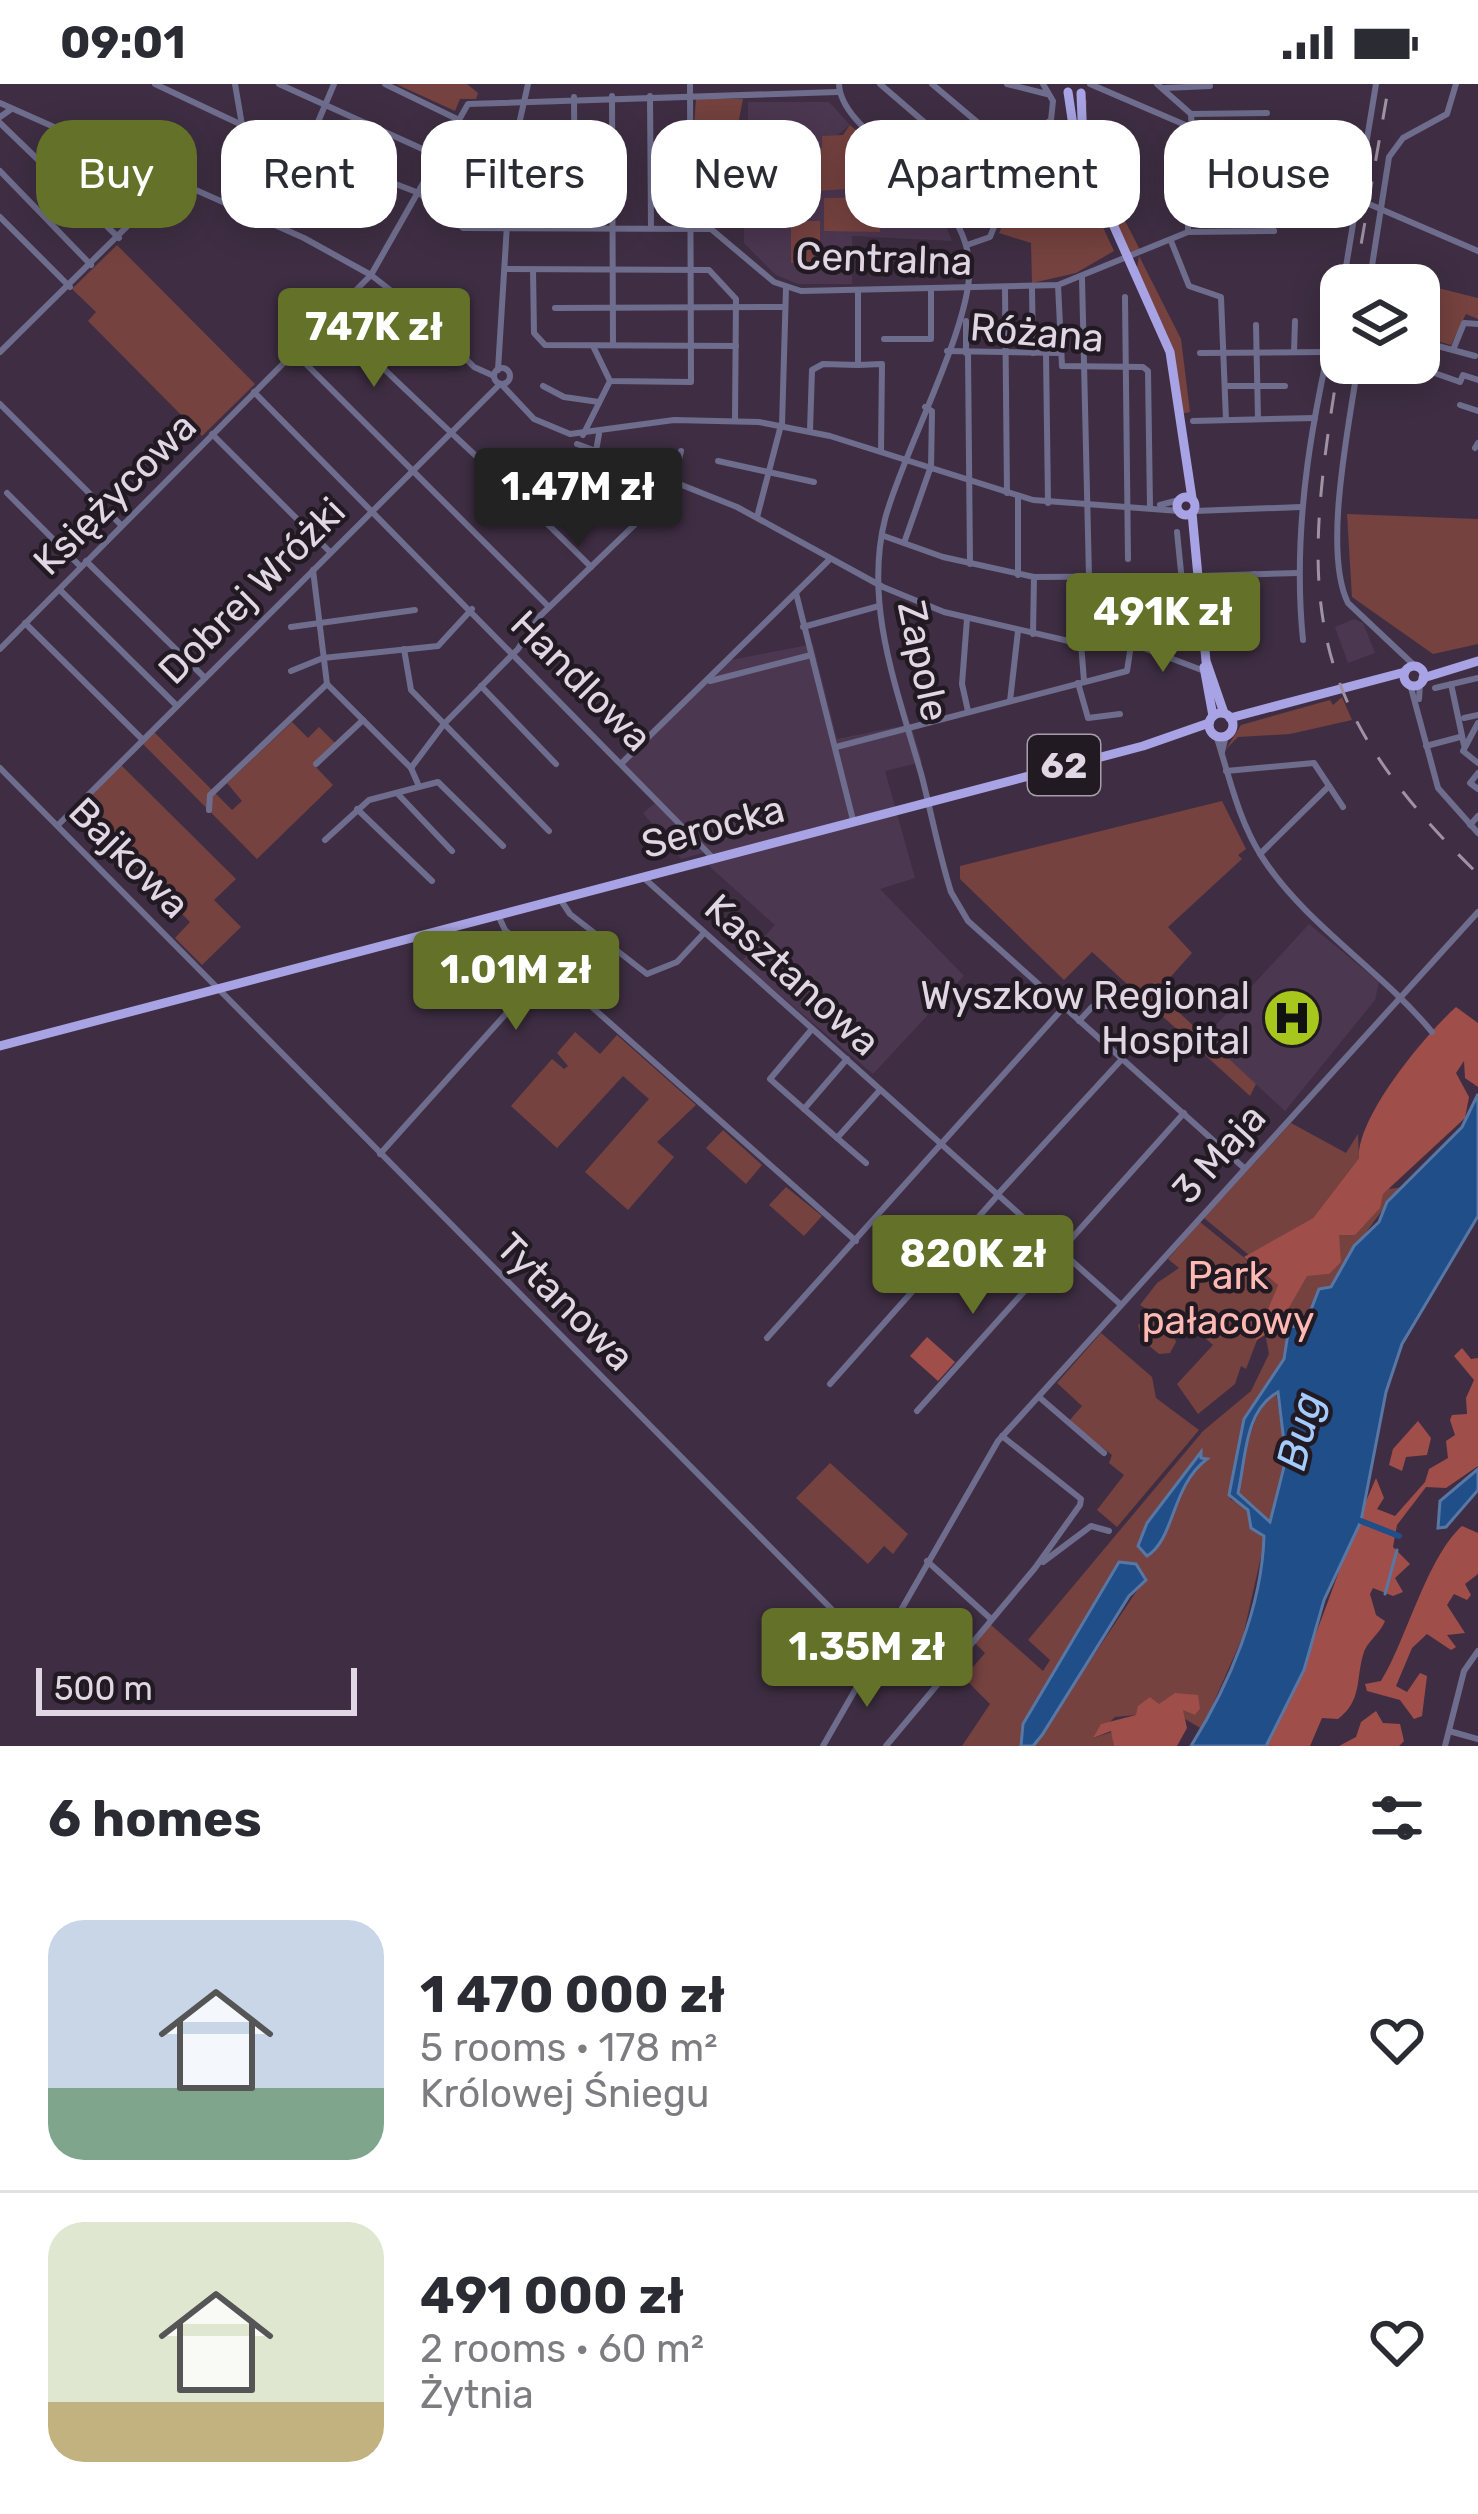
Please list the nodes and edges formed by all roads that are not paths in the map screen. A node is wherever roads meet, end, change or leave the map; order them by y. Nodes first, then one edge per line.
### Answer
1 (155, 84) edge
2 (235, 84) edge
3 (280, 84) edge
4 (334, 84) edge
5 (385, 84) edge
6 (527, 84) edge
7 (620, 84) edge
8 (690, 84) edge
9 (754, 84) edge
10 (880, 84) edge
11 (932, 84) edge
12 (1007, 84) edge
13 (1043, 84) edge
14 (1376, 84) edge
15 (1456, 84) edge
16 (1160, 86) edge
17 (1210, 86) edge
18 (839, 88) edge
19 (1065, 88) edge
20 (1085, 88) edge
21 (756, 94) junction
22 (1048, 94) junction
23 (691, 95) junction
24 (616, 96) junction
25 (650, 96) junction
26 (574, 98) junction
27 (523, 99) junction
28 (0, 103) edge
29 (324, 107) junction
30 (10, 110) junction
31 (1267, 112) dead end
32 (1192, 114) junction
33 (457, 119) joint
34 (0, 120) edge
35 (231, 120) edge
36 (241, 120) edge
37 (319, 120) edge
38 (520, 120) edge
39 (574, 120) edge
40 (615, 120) edge
41 (691, 120) edge
42 (923, 120) edge
43 (975, 120) edge
44 (1051, 120) edge
45 (1071, 120) edge
46 (1079, 120) edge
47 (1168, 120) edge
48 (1192, 120) edge
49 (1371, 120) edge
50 (36, 121) edge
51 (421, 149) edge
52 (0, 171) edge
53 (397, 185) edge
54 (421, 190) edge
55 (419, 194) junction
56 (1372, 206) edge
57 (1380, 210) junction
58 (0, 217) edge
59 (128, 228) edge
60 (278, 228) edge
61 (507, 228) edge
62 (613, 228) edge
63 (627, 228) edge
64 (651, 228) joint
65 (690, 228) joint
66 (994, 228) edge
67 (1115, 228) edge
68 (1188, 228) edge
69 (1272, 228) edge
70 (1354, 228) edge
71 (1188, 232) junction
72 (119, 238) junction
73 (1171, 241) junction
74 (967, 245) junction
75 (1478, 251) edge
76 (1129, 259) junction
77 (1347, 264) edge
78 (1372, 264) edge
79 (91, 265) junction
80 (613, 269) junction
81 (690, 269) junction
82 (533, 270) junction
83 (502, 271) junction
84 (371, 275) junction
85 (1082, 278) junction
86 (1058, 285) junction
87 (70, 287) junction
88 (786, 288) junction
89 (1005, 289) junction
90 (1032, 289) junction
91 (857, 290) junction
92 (931, 290) junction
93 (969, 290) junction
94 (1125, 297) dead end
95 (783, 307) junction
96 (555, 308) dead end
97 (613, 308) junction
98 (690, 308) junction
99 (736, 308) junction
100 (329, 315) junction
101 (1295, 320) dead end
102 (966, 321) dead end
103 (1478, 324) edge
104 (1256, 325) dead end
105 (884, 339) dead end
106 (593, 346) junction
107 (613, 346) junction
108 (691, 346) junction
109 (736, 346) junction
110 (1440, 346) edge
111 (0, 350) edge
112 (1454, 350) junction
113 (947, 351) junction
114 (294, 352) junction
115 (1257, 352) junction
116 (1294, 352) junction
117 (1320, 352) edge
118 (967, 353) junction
119 (1033, 353) junction
120 (1046, 353) junction
121 (1060, 353) junction
122 (1200, 353) dead end
123 (1224, 353) junction
124 (1006, 354) junction
125 (1474, 356) dead end
126 (858, 364) junction
127 (1125, 366) junction
128 (1085, 367) junction
129 (1440, 375) edge
130 (500, 377) junction
131 (1478, 380) edge
132 (610, 381) junction
133 (1321, 384) edge
134 (1356, 384) edge
135 (543, 386) dead end
136 (1225, 386) junction
137 (1258, 386) junction
138 (1285, 386) dead end
139 (254, 392) junction
140 (599, 402) junction
141 (0, 404) edge
142 (1460, 405) dead end
143 (925, 406) junction
144 (1478, 411) edge
145 (1315, 418) junction
146 (735, 419) junction
147 (1258, 419) junction
148 (1226, 420) junction
149 (1193, 421) dead end
150 (781, 425) junction
151 (809, 431) junction
152 (212, 434) junction
153 (599, 434) junction
154 (448, 435) junction
155 (583, 435) junction
156 (577, 444) dead end
157 (596, 451) junction
158 (681, 451) dead end
159 (880, 452) junction
160 (904, 460) junction
161 (718, 461) dead end
162 (412, 469) junction
163 (931, 469) junction
164 (770, 472) junction
165 (676, 481) junction
166 (969, 481) junction
167 (814, 482) dead end
168 (7, 493) dead end
169 (1007, 493) junction
170 (1018, 496) junction
171 (1048, 502) junction
172 (1189, 506) junction
173 (1088, 507) junction
174 (1128, 507) junction
175 (1150, 507) junction
176 (371, 508) junction
177 (1301, 508) junction
178 (757, 517) junction
179 (120, 524) junction
180 (1177, 532) dead end
181 (883, 536) junction
182 (904, 543) junction
183 (330, 552) junction
184 (830, 559) junction
185 (1128, 559) dead end
186 (82, 564) junction
187 (970, 564) junction
188 (591, 567) junction
189 (313, 570) junction
190 (1298, 573) junction
191 (1018, 574) junction
192 (1254, 574) junction
193 (1180, 576) junction
194 (1194, 576) junction
195 (1034, 577) junction
196 (1089, 577) junction
197 (880, 586) junction
198 (59, 589) junction
199 (796, 593) junction
200 (879, 606) junction
201 (549, 607) junction
202 (472, 609) junction
203 (415, 610) dead end
204 (967, 620) junction
205 (318, 621) junction
206 (25, 623) junction
207 (803, 626) junction
208 (291, 627) dead end
209 (1018, 631) junction
210 (1033, 634) junction
211 (1256, 638) dead end
212 (1303, 640) dead end
213 (1188, 642) dead end
214 (1082, 643) junction
215 (1131, 645) junction
216 (404, 649) junction
217 (0, 650) edge
218 (514, 653) junction
219 (811, 655) junction
220 (323, 658) junction
221 (1473, 662) edge
222 (291, 670) dead end
223 (1208, 673) junction
224 (1414, 676) junction
225 (205, 678) junction
226 (1475, 679) edge
227 (705, 682) junction
228 (1081, 683) junction
229 (326, 684) junction
230 (1451, 684) junction
231 (481, 686) junction
232 (1435, 688) dead end
233 (1010, 700) junction
234 (177, 706) junction
235 (968, 711) junction
236 (1120, 713) dead end
237 (1464, 718) dead end
238 (1478, 719) edge
239 (363, 720) junction
240 (444, 724) junction
241 (1220, 725) junction
242 (908, 728) junction
243 (142, 740) junction
244 (1462, 741) junction
245 (1426, 746) junction
246 (836, 747) junction
247 (622, 763) junction
248 (1478, 763) edge
249 (316, 764) dead end
250 (556, 764) dead end
251 (0, 768) edge
252 (411, 768) junction
253 (1226, 771) junction
254 (1478, 772) edge
255 (418, 784) junction
256 (1329, 786) junction
257 (1478, 789) edge
258 (397, 793) junction
259 (928, 802) junction
260 (1343, 806) dead end
261 (357, 808) junction
262 (209, 810) dead end
263 (1478, 816) edge
264 (853, 820) junction
265 (59, 824) junction
266 (1470, 825) junction
267 (549, 831) dead end
268 (1478, 833) edge
269 (325, 840) dead end
270 (503, 846) dead end
271 (452, 851) dead end
272 (1260, 854) junction
273 (712, 858) junction
274 (644, 876) junction
275 (432, 881) dead end
276 (560, 898) junction
277 (1478, 912) edge
278 (498, 915) junction
279 (704, 933) junction
280 (548, 967) junction
281 (1135, 988) dead end
282 (218, 989) junction
283 (1401, 995) junction
284 (1064, 1007) junction
285 (1079, 1021) junction
286 (812, 1029) junction
287 (1432, 1032) dead end
288 (0, 1046) edge
289 (1123, 1058) junction
290 (848, 1059) junction
291 (880, 1090) junction
292 (804, 1109) junction
293 (1184, 1112) junction
294 (837, 1138) junction
295 (941, 1144) junction
296 (380, 1154) junction
297 (866, 1163) dead end
298 (1243, 1167) junction
299 (998, 1195) junction
300 (856, 1241) junction
301 (1060, 1250) junction
302 (1120, 1304) junction
303 (767, 1338) dead end
304 (830, 1384) dead end
305 (1038, 1396) junction
306 (917, 1411) dead end
307 (1002, 1436) junction
308 (1104, 1453) dead end
309 (1109, 1532) dead end
310 (927, 1561) junction
311 (1035, 1568) junction
312 (991, 1619) junction
313 (1478, 1651) edge
314 (875, 1653) junction
315 (1449, 1731) junction
316 (1478, 1739) edge
317 (823, 1746) edge
318 (886, 1746) edge
319 (1444, 1746) edge

1 - 35 street, Centralna
2 - 36 street
3 - 29 street
4 - 29 street
5 - 33 street
6 - 27 street
7 - 24 street
8 - 23 street
9 - 21 street
10 - 42 street
11 - 43 street
12 - 22 street
13 - 22 street
14 - 49 street
15 - 57 street
16 - 17 street
16 - 32 street
18 - 21 street
18 - 74 street
19 - 20 main road
19 - 45 main road
20 - 46 main road
20 - 47 street
21 - 23 street
22 - 44 street
23 - 25 street
23 - 41 street
24 - 25 street
24 - 26 street
24 - 40 street
25 - 64 street
26 - 27 street
26 - 39 street
27 - 33 street
27 - 38 street
28 - 30 street
29 - 37 street
29 - 51 street
30 - 34 street
30 - 50 street
31 - 32 street
32 - 48 street
34 - 72 street
52 - 79 street
53 - 55 street, Centralna
54 - 55 street, Księżycowa
55 - 84 street, Księżycowa
56 - 57 street
57 - 75 street
57 - 78 street
58 - 87 street
59 - 72 street
60 - 84 street
61 - 83 street
62 - 80 street
63 - 64 street, Centralna
65 - 81 street
65 - 88 street, Centralna
66 - 74 street
67 - 76 main road
68 - 71 street
69 - 71 street
70 - 77 street
71 - 73 street
72 - 79 street
73 - 76 street, Centralna
73 - 123 street
74 - 93 street
76 - 85 street, Centralna
76 - 172 main road
79 - 87 street
80 - 81 street
80 - 82 street
80 - 97 street
81 - 98 street
81 - 99 street
82 - 83 street
82 - 106 street
83 - 130 street
84 - 100 street, Księżycowa
84 - 130 street
85 - 86 street, Centralna
85 - 128 street
86 - 90 street, Centralna
86 - 121 street
87 - 111 street
88 - 91 street, Centralna
88 - 95 street
89 - 90 street, Centralna
89 - 93 street, Centralna
89 - 124 street
90 - 119 street
91 - 92 street, Centralna
91 - 126 street
92 - 93 street, Centralna
92 - 105 street
93 - 113 street, Zapole
94 - 127 street
95 - 99 street
95 - 150 street
96 - 97 street
97 - 98 street
97 - 107 street
98 - 99 street
98 - 108 street
99 - 109 street
100 - 114 street, Księżycowa
100 - 154 street
101 - 116 street
102 - 118 street
103 - 112 street
104 - 115 street
106 - 107 street
106 - 132 street
107 - 108 street
108 - 109 street
108 - 132 street
109 - 146 street
110 - 112 street
112 - 125 street
113 - 118 street, Różana
113 - 143 street, Zapole
114 - 139 street, Księżycowa
114 - 162 street
115 - 116 street
115 - 123 street
115 - 137 street
116 - 117 street
118 - 124 street, Różana
118 - 166 street
119 - 120 street, Różana
119 - 124 street, Różana
120 - 121 street, Różana
120 - 171 street
121 - 128 street, Różana
122 - 123 street
123 - 136 street
124 - 169 street
126 - 151 street
126 - 159 street
127 - 128 street, Różana
127 - 174 street, Różana
127 - 175 street
128 - 173 street
129 - 131 street
130 - 154 street, Dobrej Wróżki
130 - 155 street
132 - 140 street
133 - 145 street
134 - 224 street
135 - 140 street
136 - 137 street
136 - 148 street
137 - 138 street
137 - 147 street
139 - 152 street, Księżycowa
139 - 176 street, Handlowa
140 - 155 street
141 - 179 street
142 - 144 street
143 - 160 street, Zapole
143 - 163 street
145 - 147 street
145 - 177 street
146 - 150 street
146 - 153 street
147 - 148 street
148 - 149 street
150 - 151 street
150 - 164 street
151 - 159 street
152 - 179 street, Księżycowa
152 - 183 street
153 - 155 street
153 - 157 street
154 - 162 street, Dobrej Wróżki
154 - 188 street
156 - 157 street
157 - 165 street
158 - 165 street
159 - 160 street
160 - 163 street
160 - 181 street, Zapole
161 - 164 street
162 - 176 street, Dobrej Wróżki
162 - 201 street
163 - 166 street
163 - 182 street
164 - 167 street
164 - 178 street
165 - 178 street
165 - 188 street
166 - 169 street
166 - 187 street
168 - 186 street
169 - 170 street
170 - 171 street
170 - 191 street
171 - 173 street
172 - 175 street
172 - 177 street
172 - 194 main road
173 - 174 street
173 - 196 street
174 - 175 street
174 - 185 street, Różana
176 - 183 street, Dobrej Wróżki
176 - 202 street, Handlowa
177 - 190 street
178 - 184 street
179 - 186 street, Księżycowa
180 - 193 street
181 - 182 street
181 - 197 street, Zapole
182 - 187 street
183 - 189 street, Dobrej Wróżki
184 - 197 street
184 - 199 street
186 - 198 street, Księżycowa
186 - 225 street
187 - 191 street
188 - 201 street
189 - 205 street
189 - 225 street, Dobrej Wróżki
190 - 192 street
190 - 212 street
191 - 195 street
192 - 194 street
192 - 211 street
193 - 194 street
193 - 196 street
193 - 213 street
194 - 223 main road
195 - 196 street
195 - 210 street
197 - 200 street, Zapole
197 - 204 street
198 - 206 street, Księżycowa
198 - 234 street
199 - 207 street
199 - 227 street
200 - 207 street
200 - 242 street, Zapole
201 - 218 street
202 - 216 street
202 - 218 street, Handlowa
203 - 205 street
204 - 209 street
204 - 235 street
205 - 208 street
205 - 220 street
206 - 217 street, Księżycowa
206 - 243 street
207 - 219 street
209 - 210 street
209 - 233 street
210 - 214 street
214 - 215 street
214 - 228 street
215 - 223 street
215 - 228 street
216 - 220 street
216 - 240 street
218 - 231 street
218 - 247 street, Handlowa
219 - 227 street
219 - 246 street
220 - 222 street
220 - 229 street
221 - 224 main road, 62
221 - 226 street
223 - 241 main road
224 - 241 main road, Serocka / 62
224 - 245 street
225 - 234 street, Dobrej Wróżki
226 - 230 street
227 - 247 street
228 - 233 street
228 - 236 street
229 - 239 street
229 - 262 street
230 - 232 street
230 - 244 street
231 - 240 street
231 - 250 street
233 - 235 street
234 - 243 street, Dobrej Wróżki
235 - 242 street
237 - 238 street
238 - 244 street
239 - 249 street
239 - 252 street
240 - 252 street
240 - 267 street
241 - 253 street
241 - 259 main road, Serocka / 62
242 - 246 street
242 - 259 street, Zapole
243 - 265 street, Dobrej Wróżki
244 - 245 street
244 - 248 street
245 - 266 street
246 - 264 street
247 - 273 street, Handlowa
251 - 265 street, Bajkowa
252 - 255 street
253 - 256 street
253 - 272 street
254 - 257 street
255 - 258 street
255 - 270 street
256 - 260 street
256 - 272 street
258 - 261 street
258 - 271 street
259 - 264 main road, Serocka / 62
259 - 284 street, Zapole
261 - 269 street
261 - 275 street
263 - 266 street
264 - 273 main road, Serocka / 62
265 - 282 street, Bajkowa
266 - 268 street
272 - 283 street
273 - 274 main road, Serocka / 62
274 - 276 main road, Serocka / 62
274 - 279 street, Kasztanowa
276 - 278 main road, Serocka / 62
276 - 279 street
277 - 283 street, 3 Maja
278 - 280 street
278 - 282 main road, Serocka / 62
279 - 286 street, Kasztanowa
280 - 296 street
280 - 300 street
281 - 285 street
282 - 288 main road, 62
282 - 296 street, Tytanowa
283 - 287 street
283 - 298 street, 3 Maja
284 - 285 street, Zapole
284 - 295 street
285 - 289 street, Zapole
286 - 290 street, Kasztanowa
286 - 292 street
289 - 293 street, Zapole
289 - 299 street
290 - 291 street, Kasztanowa
290 - 292 street
291 - 294 street
291 - 295 street, Kasztanowa
292 - 294 street
293 - 298 street, Zapole
293 - 301 street
294 - 297 street
295 - 299 street, Kasztanowa
295 - 300 street
296 - 314 street, Tytanowa
298 - 302 street, 3 Maja
299 - 301 street, Kasztanowa
299 - 304 street
300 - 303 street
301 - 302 street, Kasztanowa
301 - 306 street
302 - 305 street, 3 Maja
305 - 307 street, 3 Maja
305 - 308 street
307 - 310 street, 3 Maja
307 - 311 street
309 - 311 street
310 - 312 street
310 - 314 street, 3 Maja
311 - 312 street
312 - 318 street
313 - 315 street
314 - 317 street, 3 Maja
315 - 316 street
315 - 319 street

